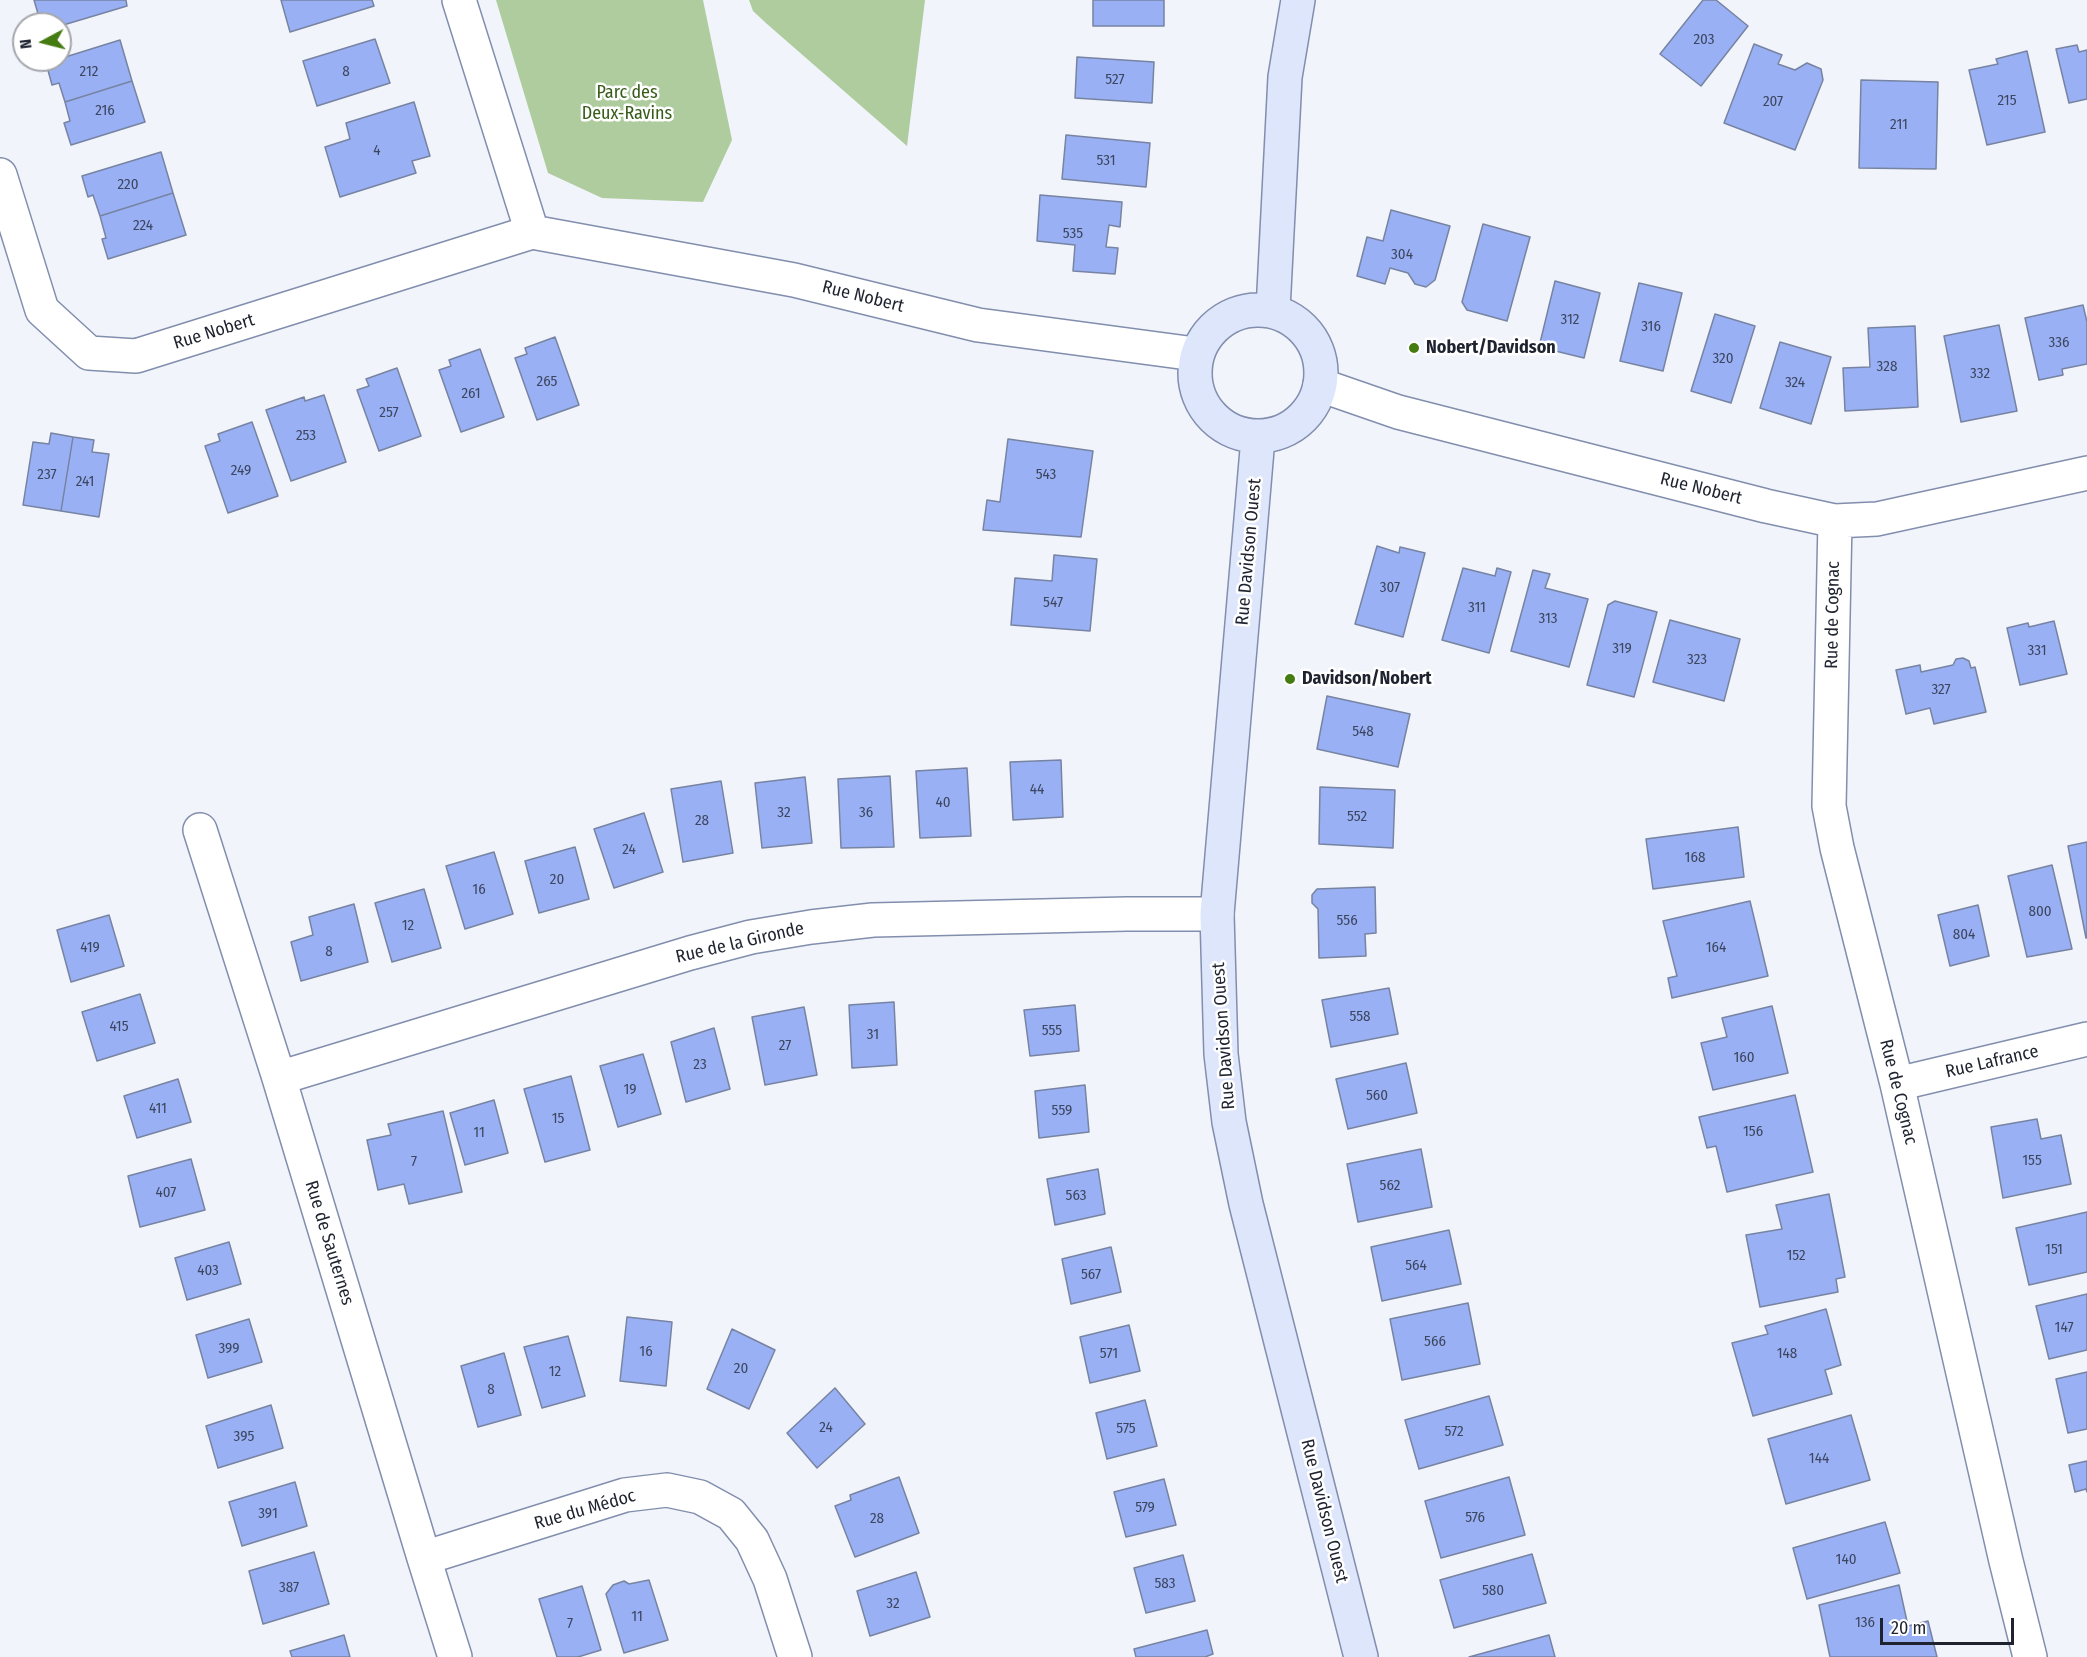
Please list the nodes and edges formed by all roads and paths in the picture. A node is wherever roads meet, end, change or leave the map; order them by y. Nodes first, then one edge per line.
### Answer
1 (459, 0) edge
2 (1298, 0) edge
3 (0, 174) edge
4 (532, 232) junction
5 (1273, 310) junction
6 (1195, 354) junction
7 (1320, 385) junction
8 (1258, 438) junction
9 (2087, 473) edge
10 (1835, 521) junction
11 (200, 830) dead end
12 (1217, 914) junction
13 (2087, 1039) edge
14 (279, 1078) junction
15 (1897, 1084) junction
16 (424, 1558) junction
17 (455, 1657) edge
18 (795, 1657) edge
19 (1361, 1657) edge
20 (2030, 1657) edge

1 - 4 street
2 - 5 street
3 - 4 street, Rue Nobert
4 - 6 street, Rue Nobert
5 - 6 street
5 - 7 street
6 - 8 street
7 - 8 street
7 - 10 street, Rue Nobert
8 - 12 street, Rue Davidson Ouest
9 - 10 street, Rue Nobert
10 - 15 street, Rue de Cognac
11 - 14 street, Rue de Sauternes
12 - 14 street, Rue de la Gironde
12 - 19 street, Rue Davidson Ouest
13 - 15 street, Rue Lafrance
14 - 16 street, Rue de Sauternes
15 - 20 street, Rue de Cognac
16 - 17 street, Rue de Sauternes
16 - 18 street, Rue du Médoc

